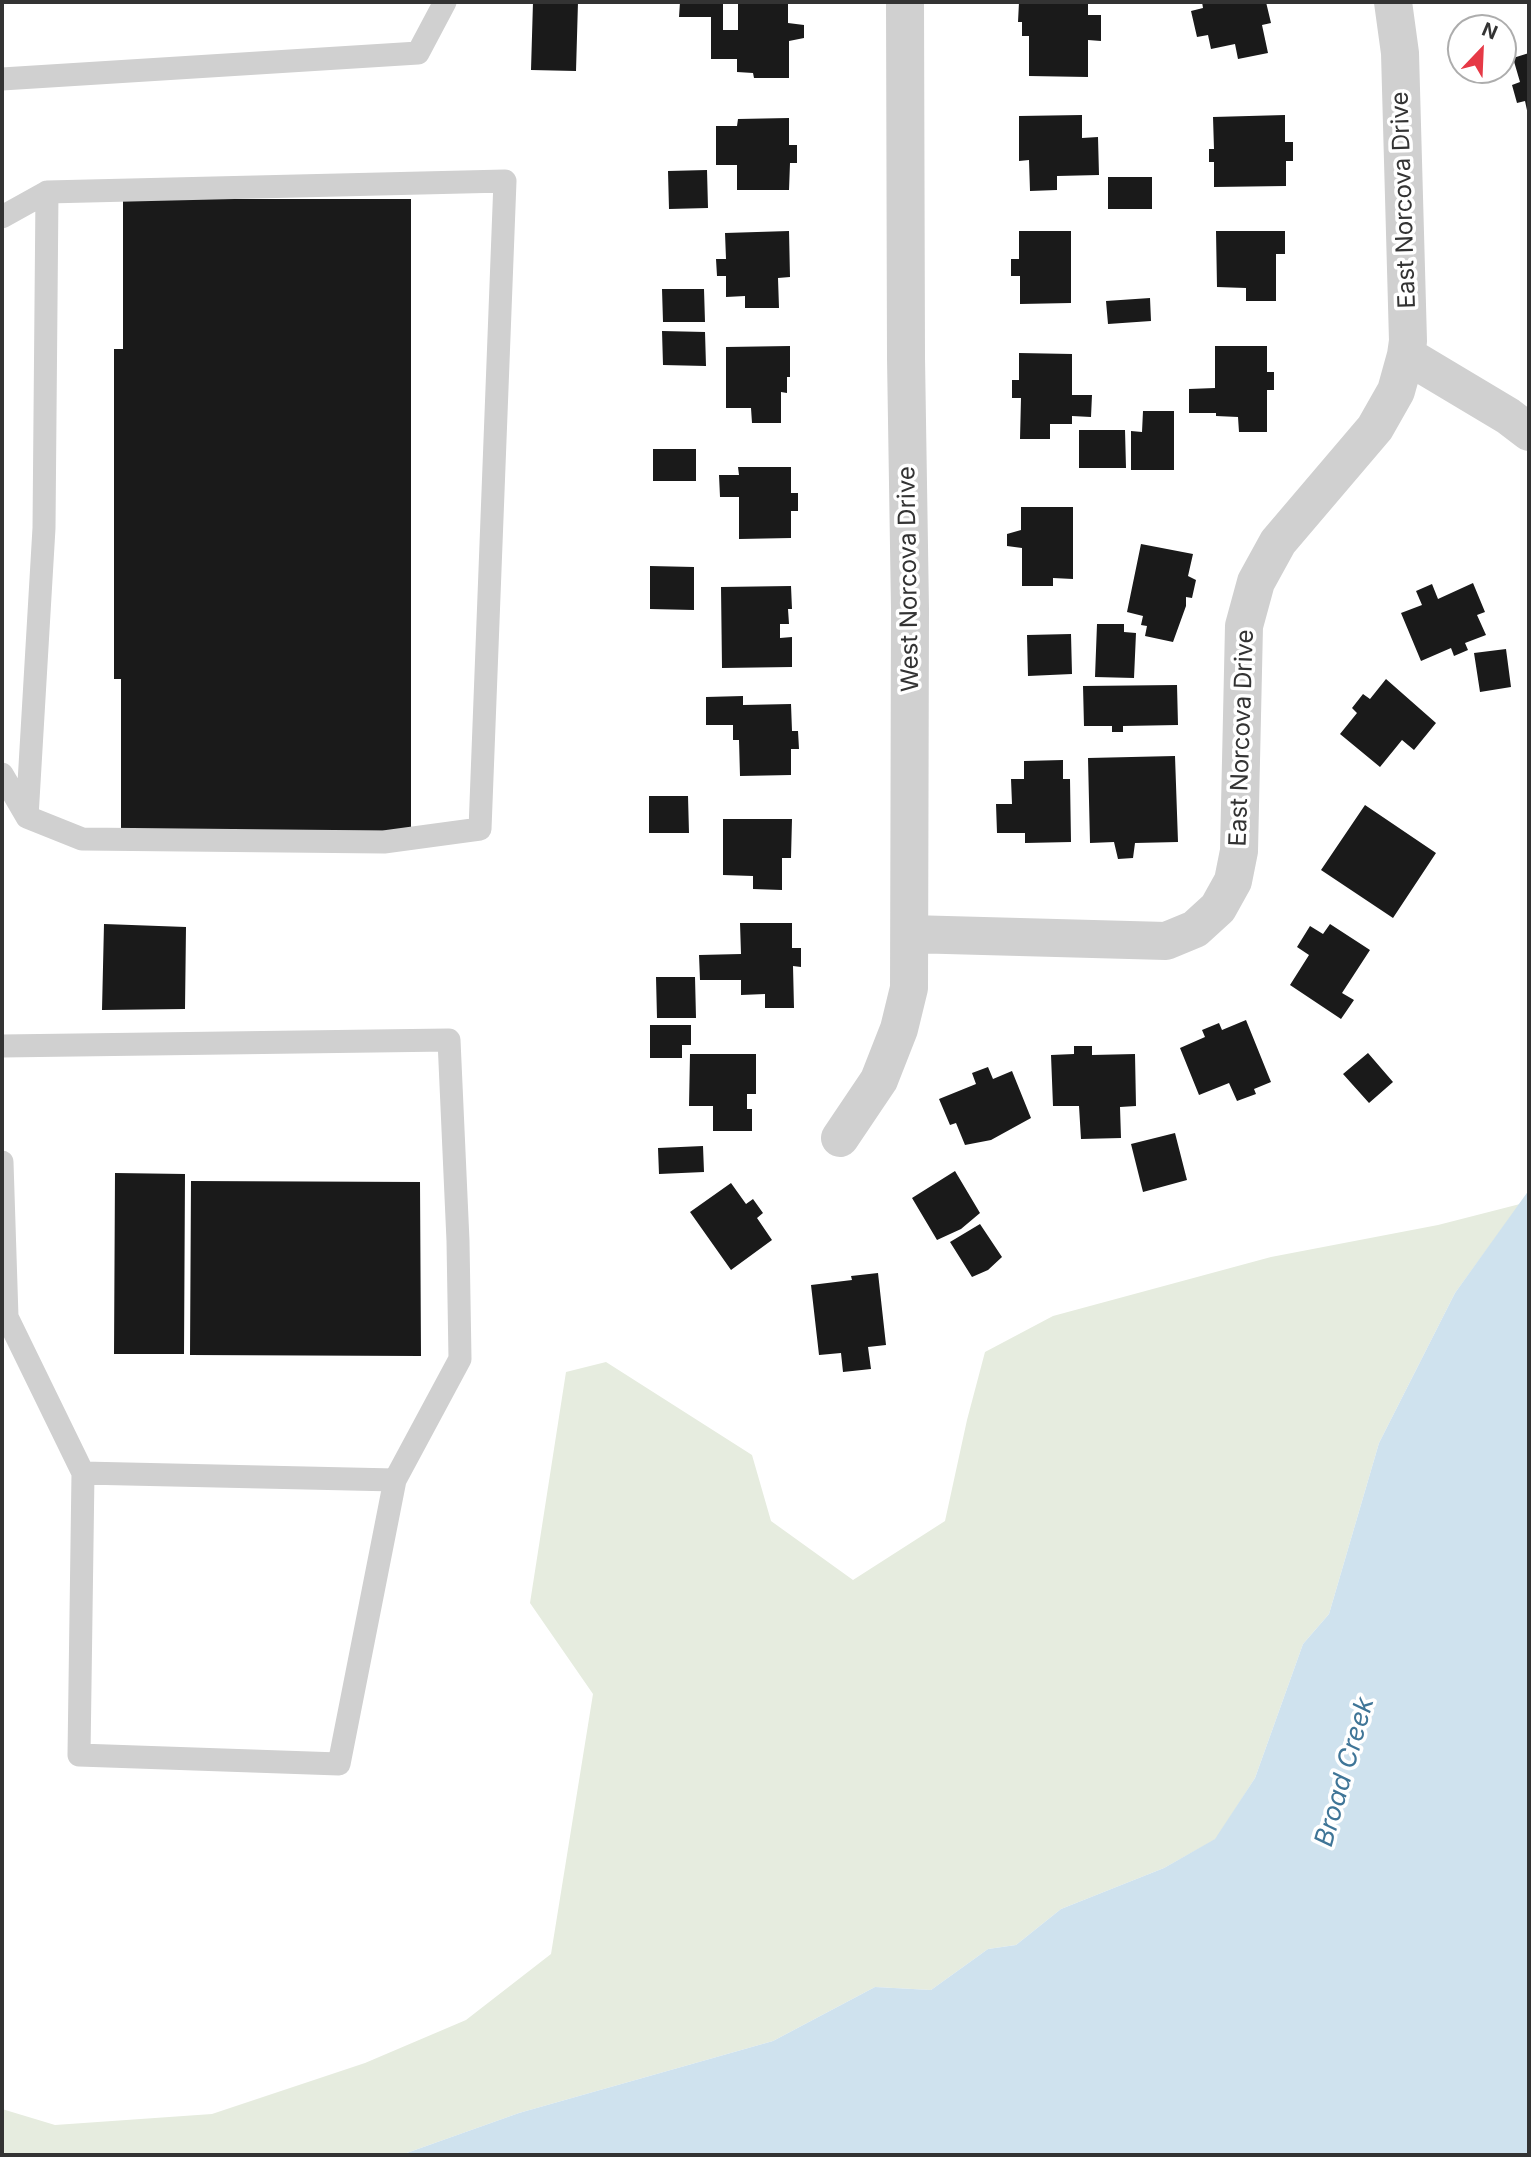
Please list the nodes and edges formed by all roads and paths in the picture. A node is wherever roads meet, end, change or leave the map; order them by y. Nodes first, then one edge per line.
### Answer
1 (445, 2) edge
2 (905, 2) edge
3 (1393, 2) edge
4 (2, 79) edge
5 (47, 192) junction
6 (2, 216) edge
7 (1406, 355) junction
8 (1529, 432) edge
9 (2, 774) edge
10 (27, 817) junction
11 (910, 934) junction
12 (2, 1046) edge
13 (840, 1139) dead end
14 (2, 1162) edge
15 (83, 1473) junction
16 (395, 1480) junction

1 - 4 lane
2 - 11 street, West Norcova Drive
3 - 7 street, East Norcova Drive
5 - 6 lane
5 - 10 lane
5 - 10 lane
7 - 8 street
7 - 11 street, East Norcova Drive
9 - 10 lane
11 - 13 street, West Norcova Drive
12 - 16 lane
14 - 15 lane
15 - 16 lane
15 - 16 lane

